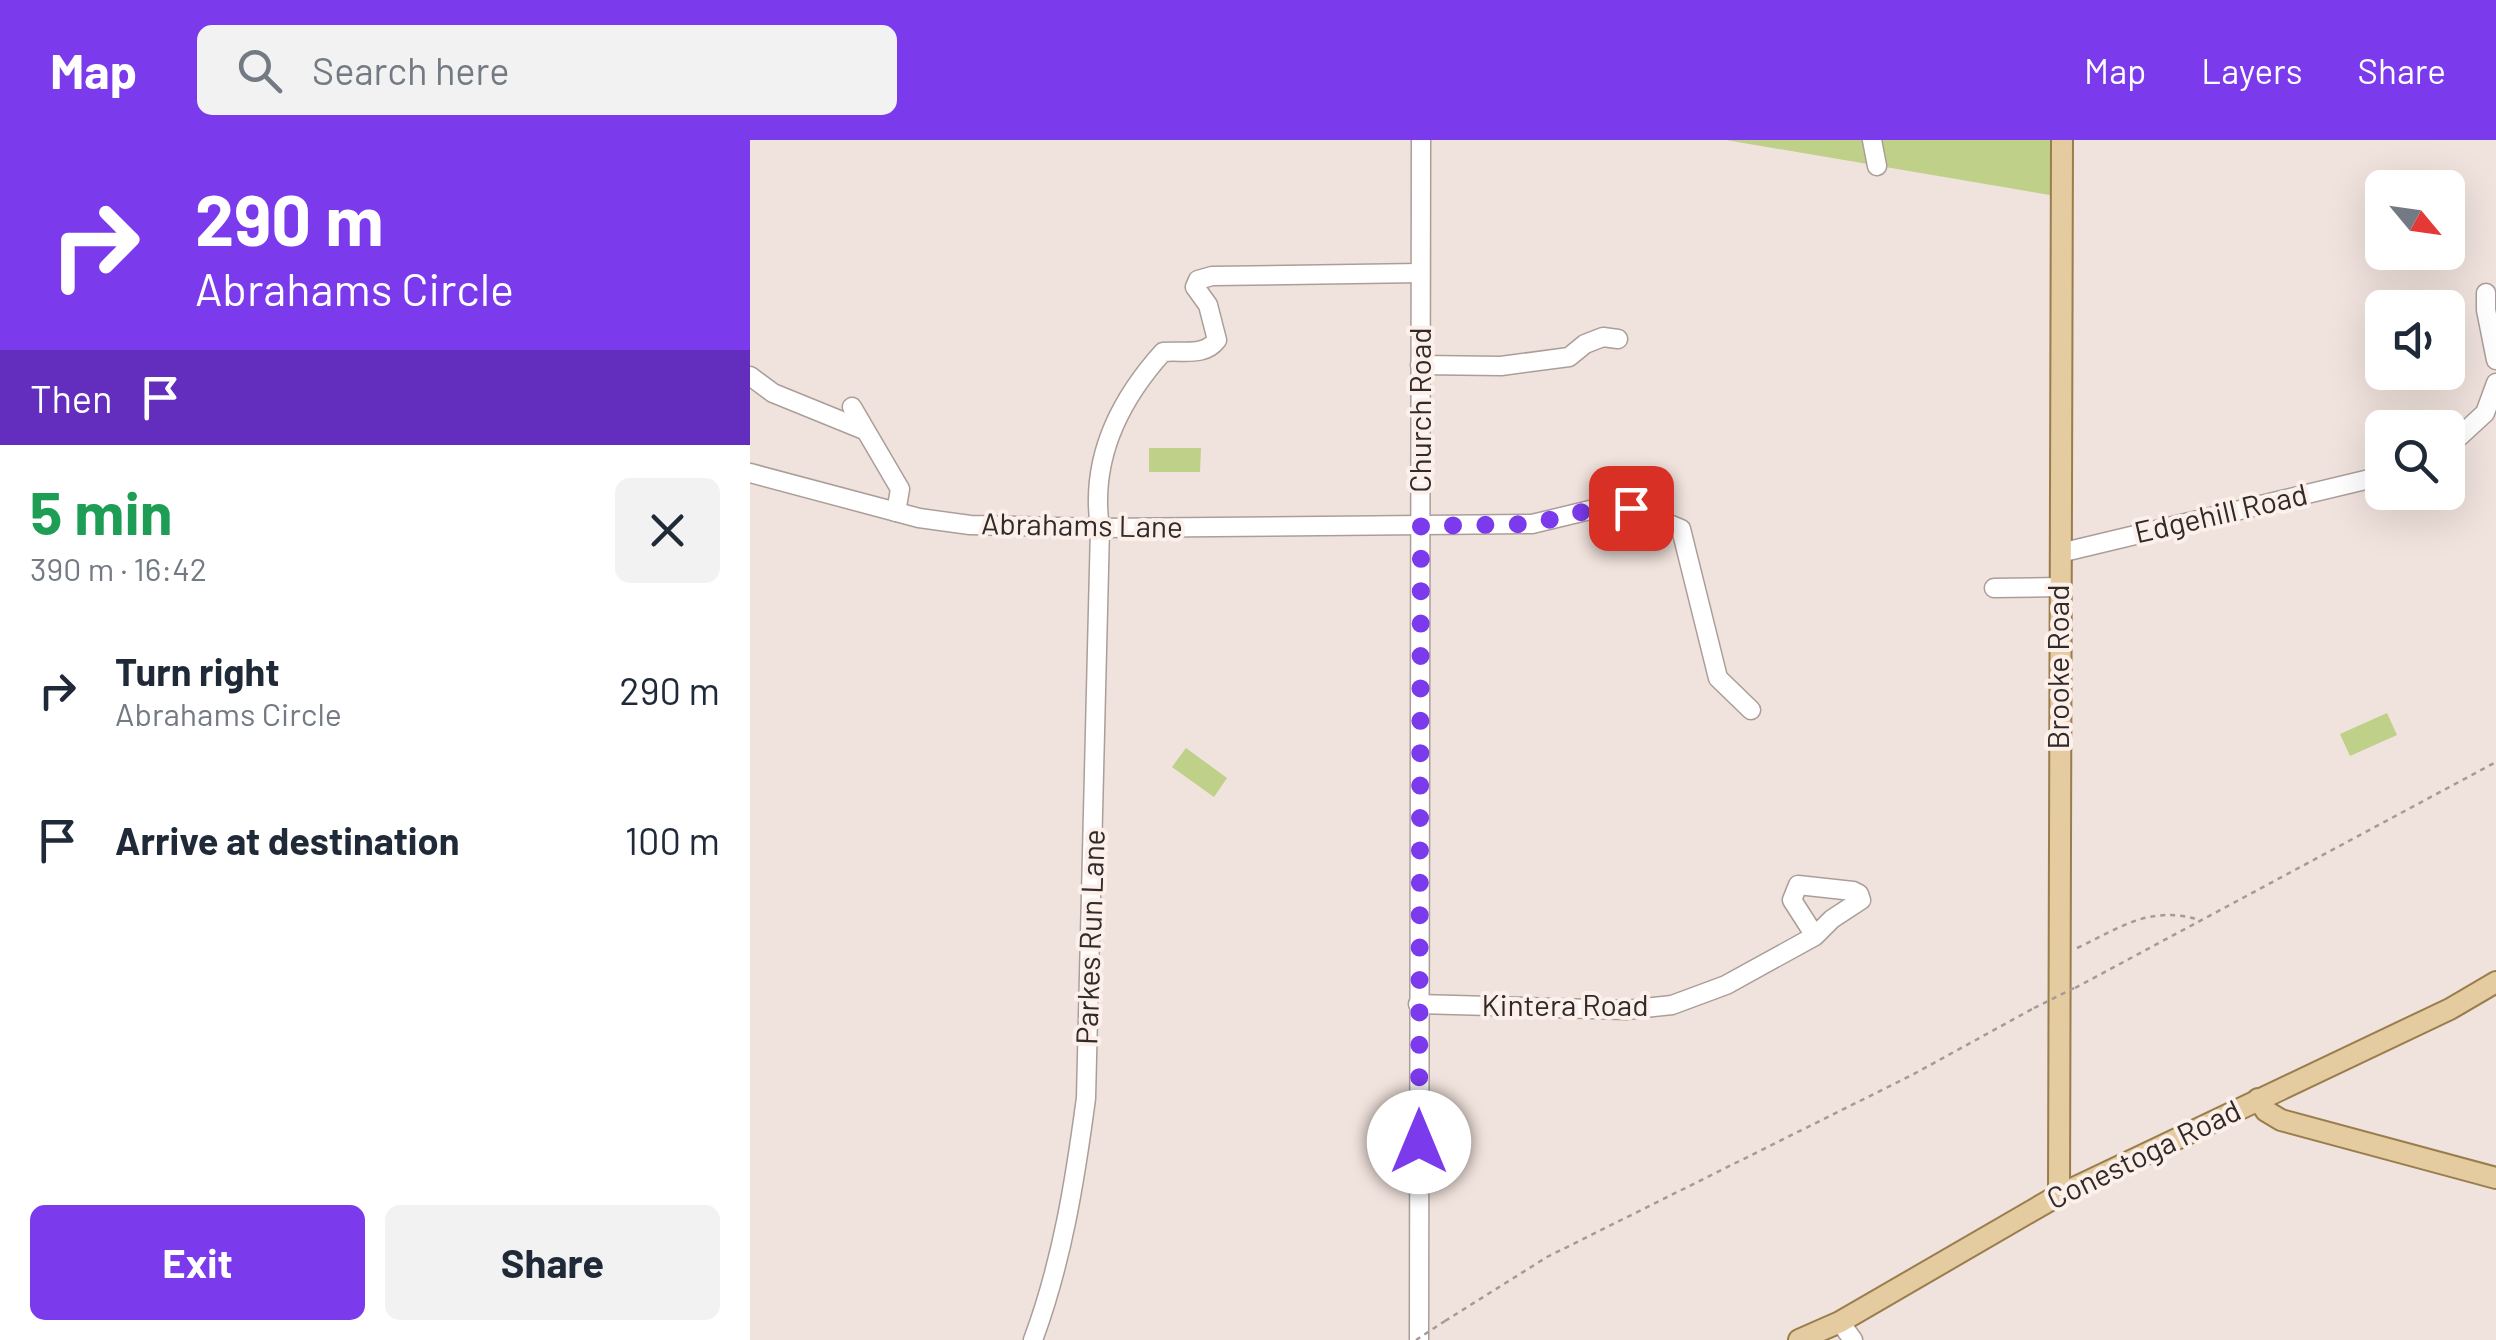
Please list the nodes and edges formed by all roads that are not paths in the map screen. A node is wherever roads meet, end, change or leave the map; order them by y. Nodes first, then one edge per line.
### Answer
1 (1421, 140) edge
2 (1872, 140) edge
3 (2062, 140) edge
4 (1877, 166) dead end
5 (1420, 273) junction
6 (2486, 294) dead end
7 (1618, 338) dead end
8 (2496, 360) edge
9 (1420, 365) junction
10 (750, 376) edge
11 (2496, 383) edge
12 (852, 408) dead end
13 (864, 430) junction
14 (2465, 431) edge
15 (750, 473) edge
16 (2365, 480) edge
17 (896, 512) junction
18 (1421, 526) junction
19 (1100, 528) junction
20 (2060, 552) junction
21 (2060, 587) junction
22 (1994, 588) dead end
23 (1750, 710) dead end
24 (1815, 936) dead end
25 (2496, 982) edge
26 (1418, 1004) junction
27 (2258, 1099) junction
28 (2496, 1178) edge
29 (2059, 1194) junction
30 (1840, 1322) junction
31 (1033, 1340) edge
32 (1417, 1340) edge
33 (1798, 1340) edge
34 (1853, 1340) edge

1 - 5 street, Church Road
2 - 4 street
3 - 20 main road, Brooke Road
5 - 9 street, Church Road
5 - 19 street, Parkes Run Lane
6 - 8 street
7 - 9 street
9 - 18 street, Church Road
10 - 13 street
11 - 14 street
12 - 13 street
13 - 17 street
15 - 17 street, Abrahams Lane
16 - 20 street, Edgehill Road
17 - 19 street, Abrahams Lane
18 - 19 street, Abrahams Lane
18 - 23 street, Abrahams Lane
18 - 26 street, Church Road
19 - 31 street, Parkes Run Lane
20 - 21 main road, Brooke Road
21 - 22 street
21 - 29 main road, Brooke Road
24 - 26 street, Kintera Road
25 - 27 main road, Conestoga Road
26 - 32 street, Church Road
27 - 28 main road
27 - 29 main road, Conestoga Road
29 - 30 main road, Conestoga Road
30 - 33 main road, Conestoga Road
30 - 34 street

